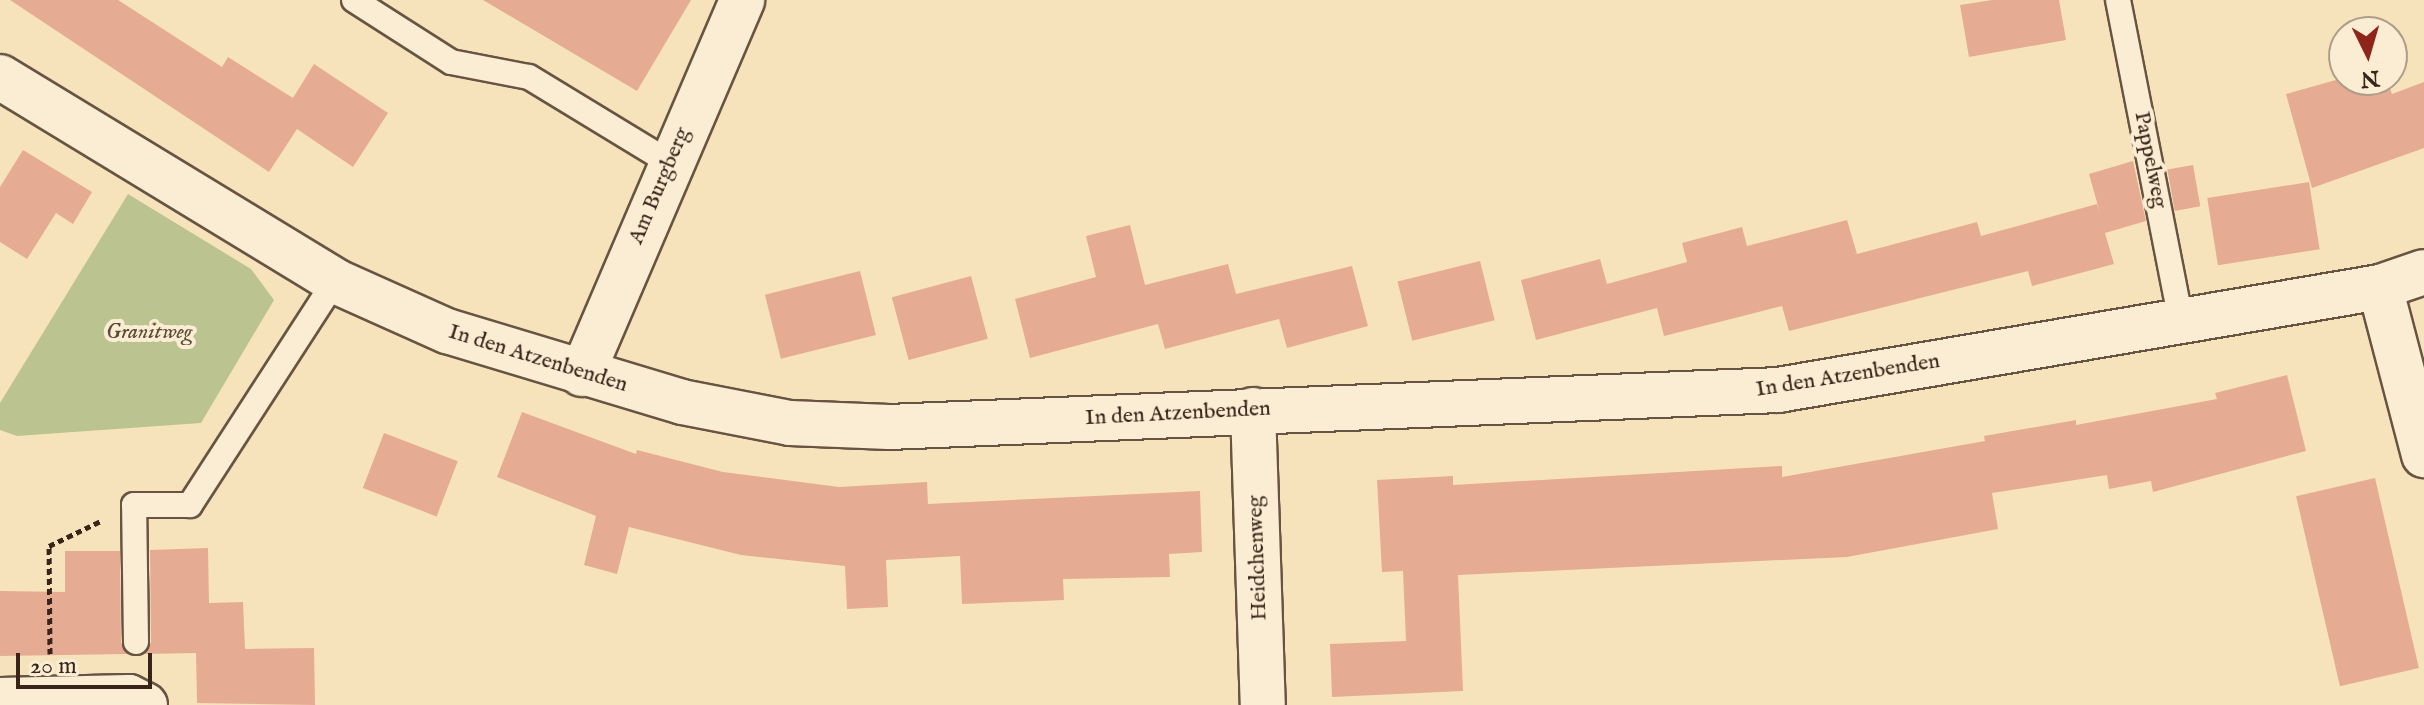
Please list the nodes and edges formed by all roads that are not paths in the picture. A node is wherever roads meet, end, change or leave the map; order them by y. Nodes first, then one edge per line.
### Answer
1 (354, 0) edge
2 (742, 0) edge
3 (2118, 0) edge
4 (0, 77) edge
5 (669, 162) junction
6 (2424, 272) edge
7 (335, 281) junction
8 (2380, 287) junction
9 (2181, 320) junction
10 (582, 374) junction
11 (1253, 410) junction
12 (2424, 455) edge
13 (136, 642) dead end
14 (0, 700) edge
15 (145, 705) edge
16 (1263, 705) edge

1 - 5 lane
2 - 5 street, Am Burgberg
3 - 9 lane, Pappelweg
4 - 7 street, In den Atzenbenden
5 - 10 street, Am Burgberg
6 - 8 street, In den Atzenbenden
7 - 10 street, In den Atzenbenden
7 - 13 lane
8 - 9 street, In den Atzenbenden
8 - 12 street
9 - 11 street, In den Atzenbenden
10 - 11 street, In den Atzenbenden
11 - 16 street, Heidchenweg
14 - 15 street

